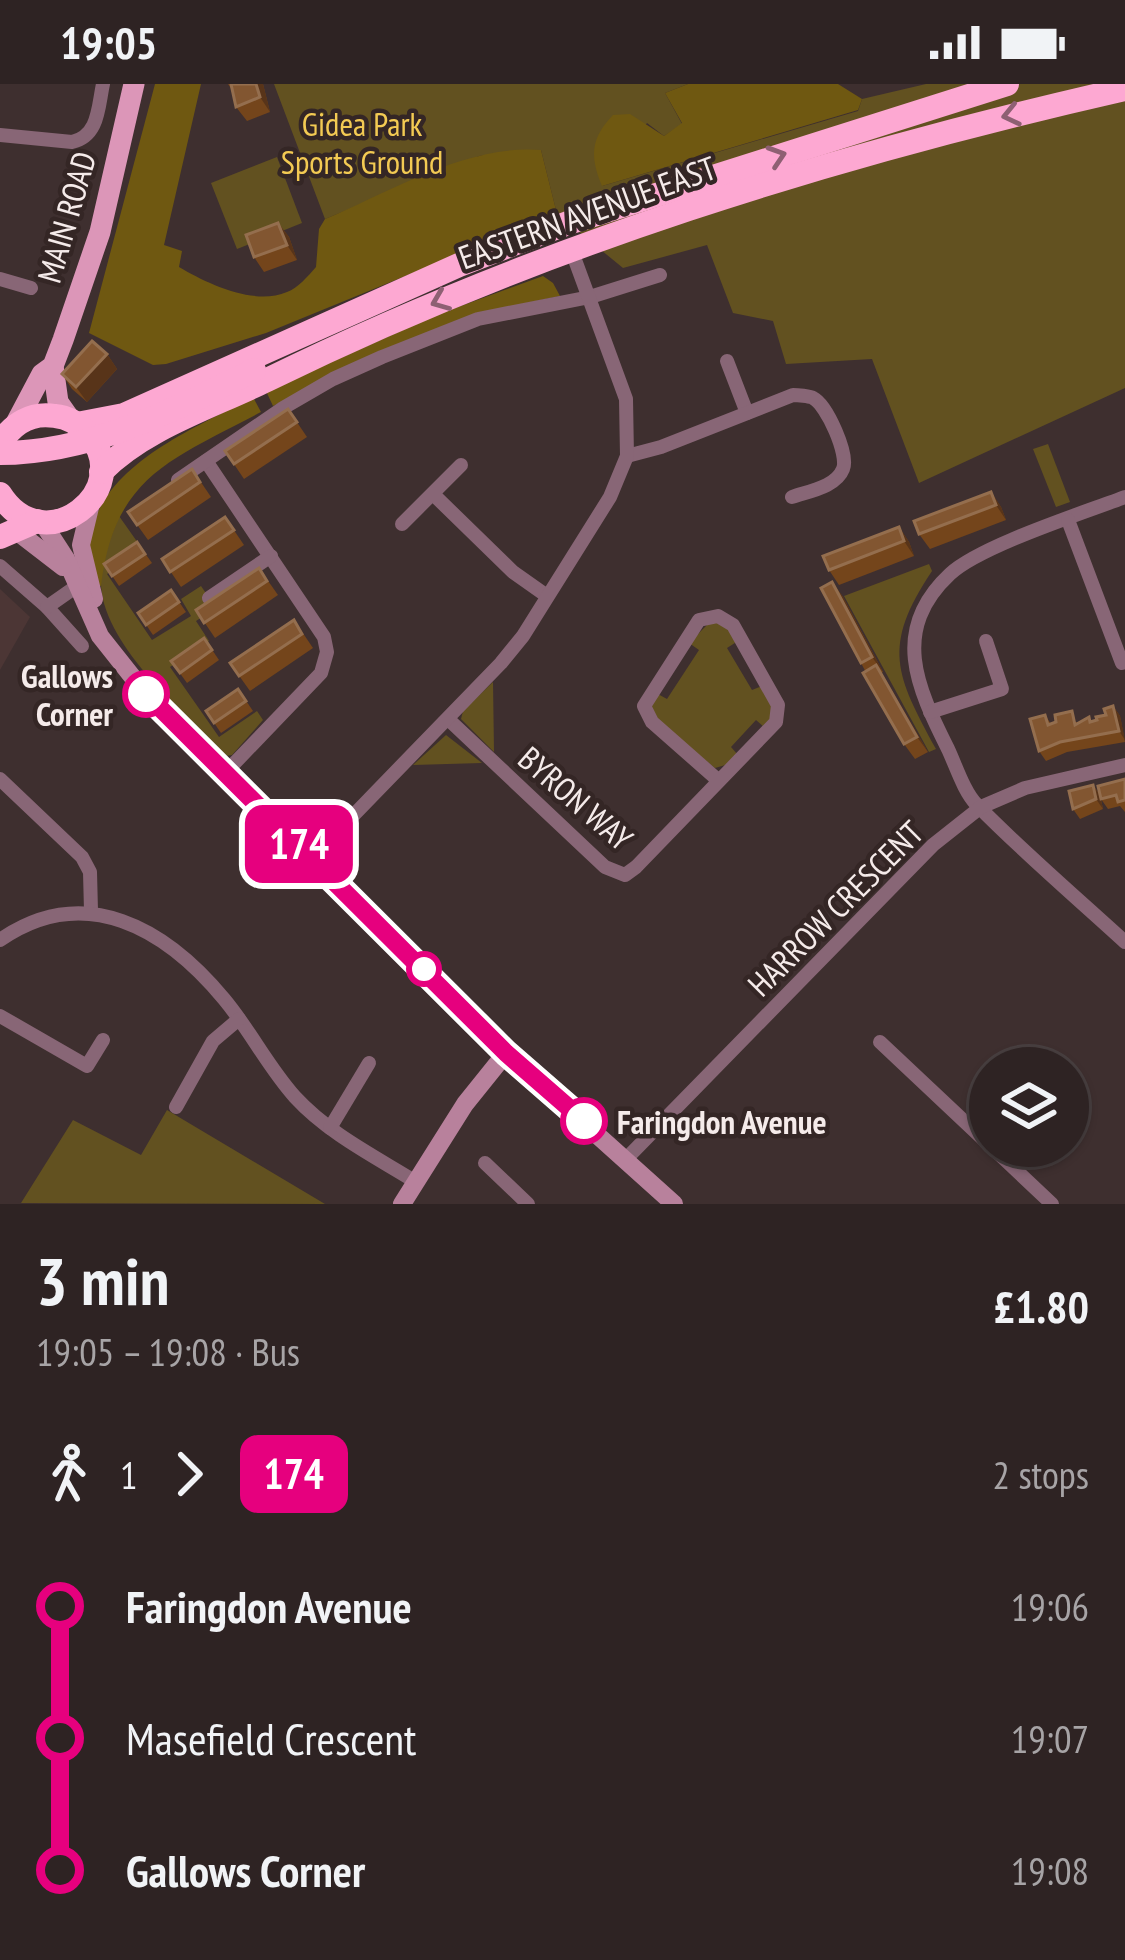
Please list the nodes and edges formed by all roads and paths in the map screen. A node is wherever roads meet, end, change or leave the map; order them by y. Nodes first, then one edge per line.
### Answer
1 (104, 84) edge
2 (134, 84) edge
3 (1007, 84) edge
4 (1125, 88) edge
5 (0, 135) edge
6 (571, 249) junction
7 (660, 275) dead end
8 (0, 279) edge
9 (31, 288) dead end
10 (590, 297) junction
11 (352, 311) junction
12 (387, 322) junction
13 (727, 361) dead end
14 (53, 366) junction
15 (254, 370) junction
16 (747, 413) junction
17 (74, 422) junction
18 (7, 428) edge
19 (627, 456) junction
20 (206, 461) junction
21 (461, 465) dead end
22 (101, 472) junction
23 (170, 486) edge
24 (0, 494) edge
25 (433, 494) junction
26 (792, 497) dead end
27 (1125, 497) edge
28 (92, 500) junction
29 (1068, 520) junction
30 (402, 524) dead end
31 (23, 528) edge
32 (271, 556) junction
33 (0, 566) edge
34 (76, 586) junction
35 (547, 596) junction
36 (209, 598) edge
37 (47, 607) junction
38 (986, 641) dead end
39 (82, 646) dead end
40 (1122, 663) dead end
41 (138, 685) junction
42 (929, 712) junction
43 (448, 719) junction
44 (1125, 765) edge
45 (226, 772) junction
46 (0, 779) edge
47 (719, 781) junction
48 (981, 807) junction
49 (313, 857) junction
50 (91, 911) junction
51 (0, 940) edge
52 (1125, 942) edge
53 (0, 1016) edge
54 (239, 1019) junction
55 (103, 1040) dead end
56 (880, 1042) dead end
57 (506, 1053) junction
58 (369, 1063) dead end
59 (176, 1107) dead end
60 (330, 1128) junction
61 (626, 1159) junction
62 (485, 1163) dead end
63 (416, 1182) junction
64 (402, 1204) edge
65 (528, 1204) edge
66 (674, 1204) edge
67 (1052, 1204) edge

1 - 5 street
2 - 14 main road, MAIN ROAD
11 -> 3 highway, EASTERN AVENUE EAST
4 -> 6 highway, EASTERN AVENUE EAST
6 - 10 street
6 -> 12 highway, EASTERN AVENUE EAST
7 - 10 street
8 - 9 street
10 - 19 street
10 - 20 street
11 - 15 highway
11 - 17 highway, EASTERN AVENUE EAST
12 - 15 highway
12 - 22 highway, EASTERN AVENUE EAST
13 - 16 street
14 - 17 main road
14 - 18 main road, MAIN ROAD
15 - 18 highway, bridge
16 - 19 street
16 - 26 street
17 - 18 highway
17 - 22 highway
19 - 35 street
20 - 23 street
20 - 32 street
21 - 25 street
22 - 28 highway
24 - 31 highway
25 - 30 street
25 - 35 street
27 - 29 street
28 - 31 highway
28 - 41 street
29 - 40 street
29 - 42 street
31 - 34 street
31 - 34 street
32 - 36 street
32 - 45 street
33 - 37 street
34 - 37 street
34 - 41 street
35 - 43 street
37 - 39 street
38 - 42 street
41 - 45 street
42 - 48 street
43 - 47 street, BYRON WAY
43 - 49 street
44 - 48 street, HARROW CRESCENT
45 - 49 street
46 - 50 street
47 - 47 street, BYRON WAY
48 - 52 street
48 - 61 street, HARROW CRESCENT
49 - 57 street
50 - 51 street
50 - 54 street
53 - 55 street
54 - 59 street
54 - 60 street
56 - 67 street
57 - 61 street
57 - 63 street
58 - 60 street
60 - 63 street
61 - 66 street
62 - 65 street
63 - 64 street

